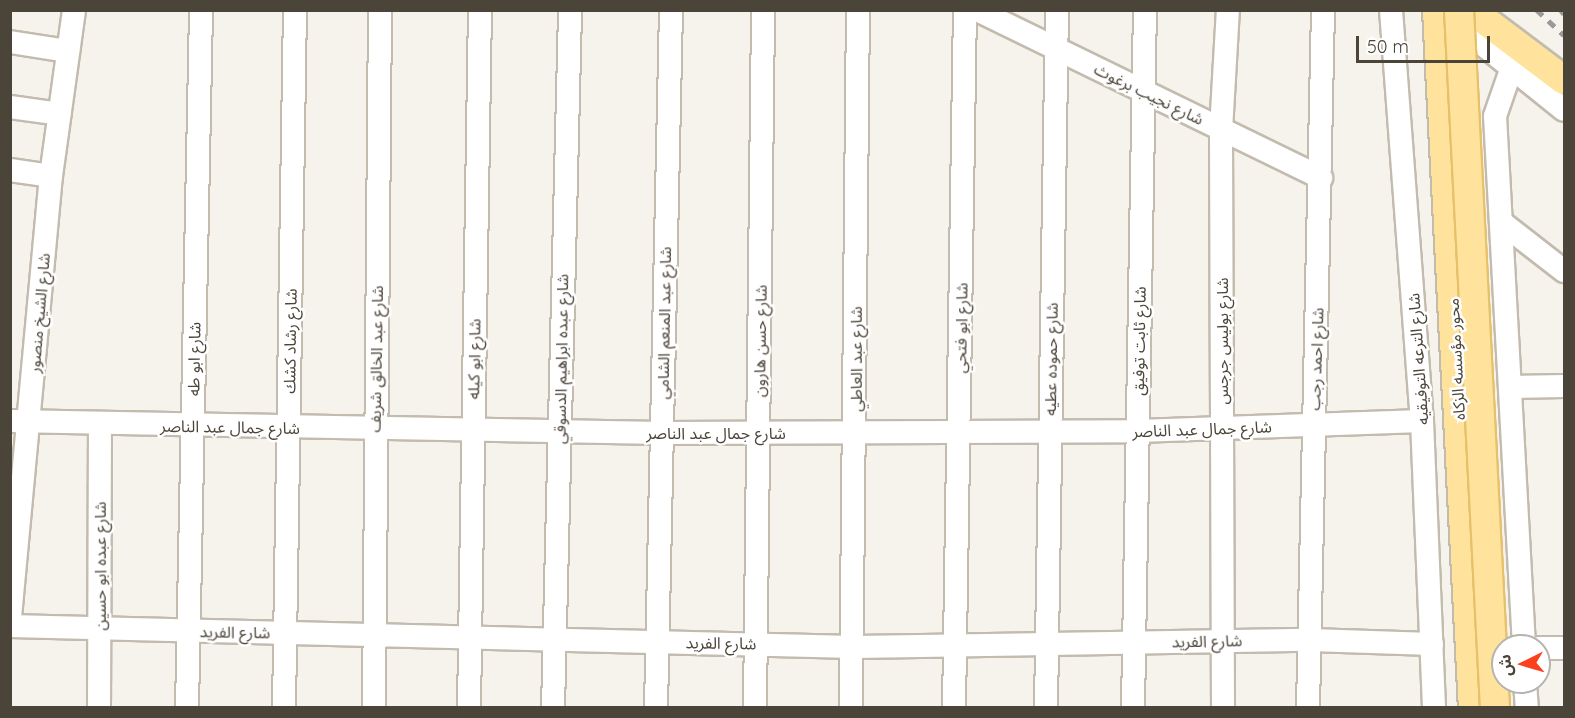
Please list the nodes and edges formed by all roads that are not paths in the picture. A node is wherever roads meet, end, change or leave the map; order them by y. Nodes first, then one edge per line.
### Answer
1 (74, 10) edge
2 (201, 10) edge
3 (295, 10) edge
4 (380, 10) edge
5 (480, 10) edge
6 (570, 10) edge
7 (671, 10) edge
8 (763, 10) edge
9 (858, 10) edge
10 (965, 10) edge
11 (977, 10) edge
12 (1057, 10) edge
13 (1145, 10) edge
14 (1228, 10) edge
15 (1323, 10) edge
16 (1391, 10) edge
17 (1438, 10) edge
18 (1459, 10) edge
19 (1471, 10) edge
20 (10, 42) edge
21 (1056, 49) junction
22 (68, 51) junction
23 (1512, 67) junction
24 (1564, 81) edge
25 (1143, 91) junction
26 (10, 106) edge
27 (1564, 110) edge
28 (60, 114) junction
29 (1221, 129) junction
30 (10, 170) edge
31 (51, 176) junction
32 (1321, 178) junction
33 (1501, 222) junction
34 (1564, 272) edge
35 (1564, 386) edge
36 (1510, 387) junction
37 (1422, 421) junction
38 (20, 422) edge
39 (100, 425) junction
40 (1314, 425) junction
41 (192, 426) junction
42 (288, 427) junction
43 (1222, 428) junction
44 (375, 429) junction
45 (473, 430) junction
46 (1138, 431) junction
47 (560, 432) junction
48 (960, 432) junction
49 (1050, 432) junction
50 (662, 433) junction
51 (759, 433) junction
52 (855, 433) junction
53 (10, 617) edge
54 (10, 627) edge
55 (99, 628) junction
56 (188, 631) junction
57 (285, 633) junction
58 (1523, 634) edge
59 (374, 635) junction
60 (470, 637) junction
61 (554, 639) junction
62 (1310, 640) junction
63 (1225, 641) junction
64 (657, 642) junction
65 (1135, 642) junction
66 (756, 644) junction
67 (1048, 644) junction
68 (1432, 644) junction
69 (956, 645) junction
70 (854, 646) junction
71 (99, 708) edge
72 (187, 708) edge
73 (284, 708) edge
74 (374, 708) edge
75 (469, 708) edge
76 (553, 708) edge
77 (656, 708) edge
78 (755, 708) edge
79 (851, 708) edge
80 (954, 708) edge
81 (1046, 708) edge
82 (1133, 708) edge
83 (1223, 708) edge
84 (1308, 708) edge
85 (1434, 708) edge
86 (1473, 708) edge
87 (1495, 708) edge

1 - 22 street, شارع الشيخ منصور
2 - 41 street, شارع ابو طه
3 - 42 street, شارع رشاد كشك
4 - 44 street, شارع عبد الخالق شريف
5 - 45 street, شارع ابو كيله
6 - 47 street, شارع عبده ابراهيم الدسوقي
7 - 50 street, شارع عبد المنعم الشامي
8 - 51 street, شارع حسن هارون
9 - 52 street, شارع عبد العاطي
10 - 48 street, شارع ابو فتحي
11 - 21 street, شارع نجيب برغوث
12 - 21 street, شارع حموده عطيه
13 - 25 street, شارع ثابت توفيق
14 - 29 street, شارع بوليس جرجس
15 - 32 street, شارع احمد رجب
16 - 37 street, شارع الترعه التوفيقيه
17 - 23 street
17 - 86 main road, محور مؤسسه الزكاه
18 - 87 main road, محور مؤسسه الزكاه, bridge
19 - 24 main road
20 - 22 street
21 - 25 street, شارع نجيب برغوث
21 - 49 street, شارع حموده عطيه
22 - 28 street, شارع الشيخ منصور
23 - 27 street
23 - 33 street
25 - 29 street, شارع نجيب برغوث
25 - 46 street, شارع ثابت توفيق
26 - 28 street
28 - 31 street, شارع الشيخ منصور
29 - 32 street, شارع نجيب برغوث
29 - 43 street, شارع بوليس جرجس
30 - 31 street
31 - 38 street, شارع الشيخ منصور
32 - 40 street, شارع احمد رجب
33 - 34 street
33 - 36 street
35 - 36 street
36 - 58 street
37 - 40 street, شارع جمال عبد الناصر
37 - 68 street, شارع الترعه التوفيقيه
38 - 39 street, شارع جمال عبد الناصر
38 - 53 street, شارع الشيخ منصور
39 - 41 street, شارع جمال عبد الناصر
39 - 55 street, شارع عبده ابو حسين
40 - 43 street, شارع جمال عبد الناصر
40 - 62 street, شارع احمد رجب
41 - 42 street, شارع جمال عبد الناصر
41 - 56 street, شارع ابو طه
42 - 44 street, شارع جمال عبد الناصر
42 - 57 street, شارع رشاد كشك
43 - 46 street, شارع جمال عبد الناصر
43 - 63 street, شارع بوليس جرجس
44 - 45 street, شارع جمال عبد الناصر
44 - 59 street, شارع عبد الخالق شريف
45 - 47 street, شارع جمال عبد الناصر
45 - 60 street, شارع ابو كيله
46 - 49 street, شارع جمال عبد الناصر
46 - 65 street, شارع ثابت توفيق
47 - 50 street, شارع جمال عبد الناصر
47 - 61 street, شارع عبده ابراهيم الدسوقي
48 - 49 street, شارع جمال عبد الناصر
48 - 52 street, شارع جمال عبد الناصر
48 - 69 street, شارع ابو فتحي
49 - 67 street, شارع حموده عطيه
50 - 51 street, شارع جمال عبد الناصر
50 - 64 street, شارع عبد المنعم الشامي
51 - 52 street, شارع جمال عبد الناصر
51 - 66 street, شارع حسن هارون
52 - 70 street, شارع عبد العاطي
54 - 55 street, شارع الفريد
55 - 56 street, شارع الفريد
55 - 71 street, شارع عبده ابو حسين
56 - 57 street, شارع الفريد
56 - 72 street, شارع ابو طه
57 - 59 street, شارع الفريد
57 - 73 street, شارع رشاد كشك
59 - 60 street, شارع الفريد
59 - 74 street, شارع عبد الخالق شريف
60 - 61 street, شارع الفريد
60 - 75 street, شارع ابو كيله
61 - 64 street, شارع الفريد
61 - 76 street, شارع عبده ابراهيم الدسوقي
62 - 63 street, شارع الفريد
62 - 68 street, شارع الفريد
62 - 84 street, شارع احمد رجب
63 - 65 street, شارع الفريد
63 - 83 street, شارع بوليس جرجس
64 - 66 street, شارع الفريد
64 - 77 street, شارع عبد المنعم الشامي
65 - 67 street, شارع الفريد
65 - 82 street, شارع ثابت توفيق
66 - 70 street, شارع الفريد
66 - 78 street, شارع حسن هارون
67 - 69 street, شارع الفريد
67 - 81 street, شارع حموده عطيه
68 - 85 street, شارع الترعه التوفيقيه
69 - 70 street, شارع الفريد
69 - 80 street, شارع ابو فتحي
70 - 79 street, شارع عبد العاطي

